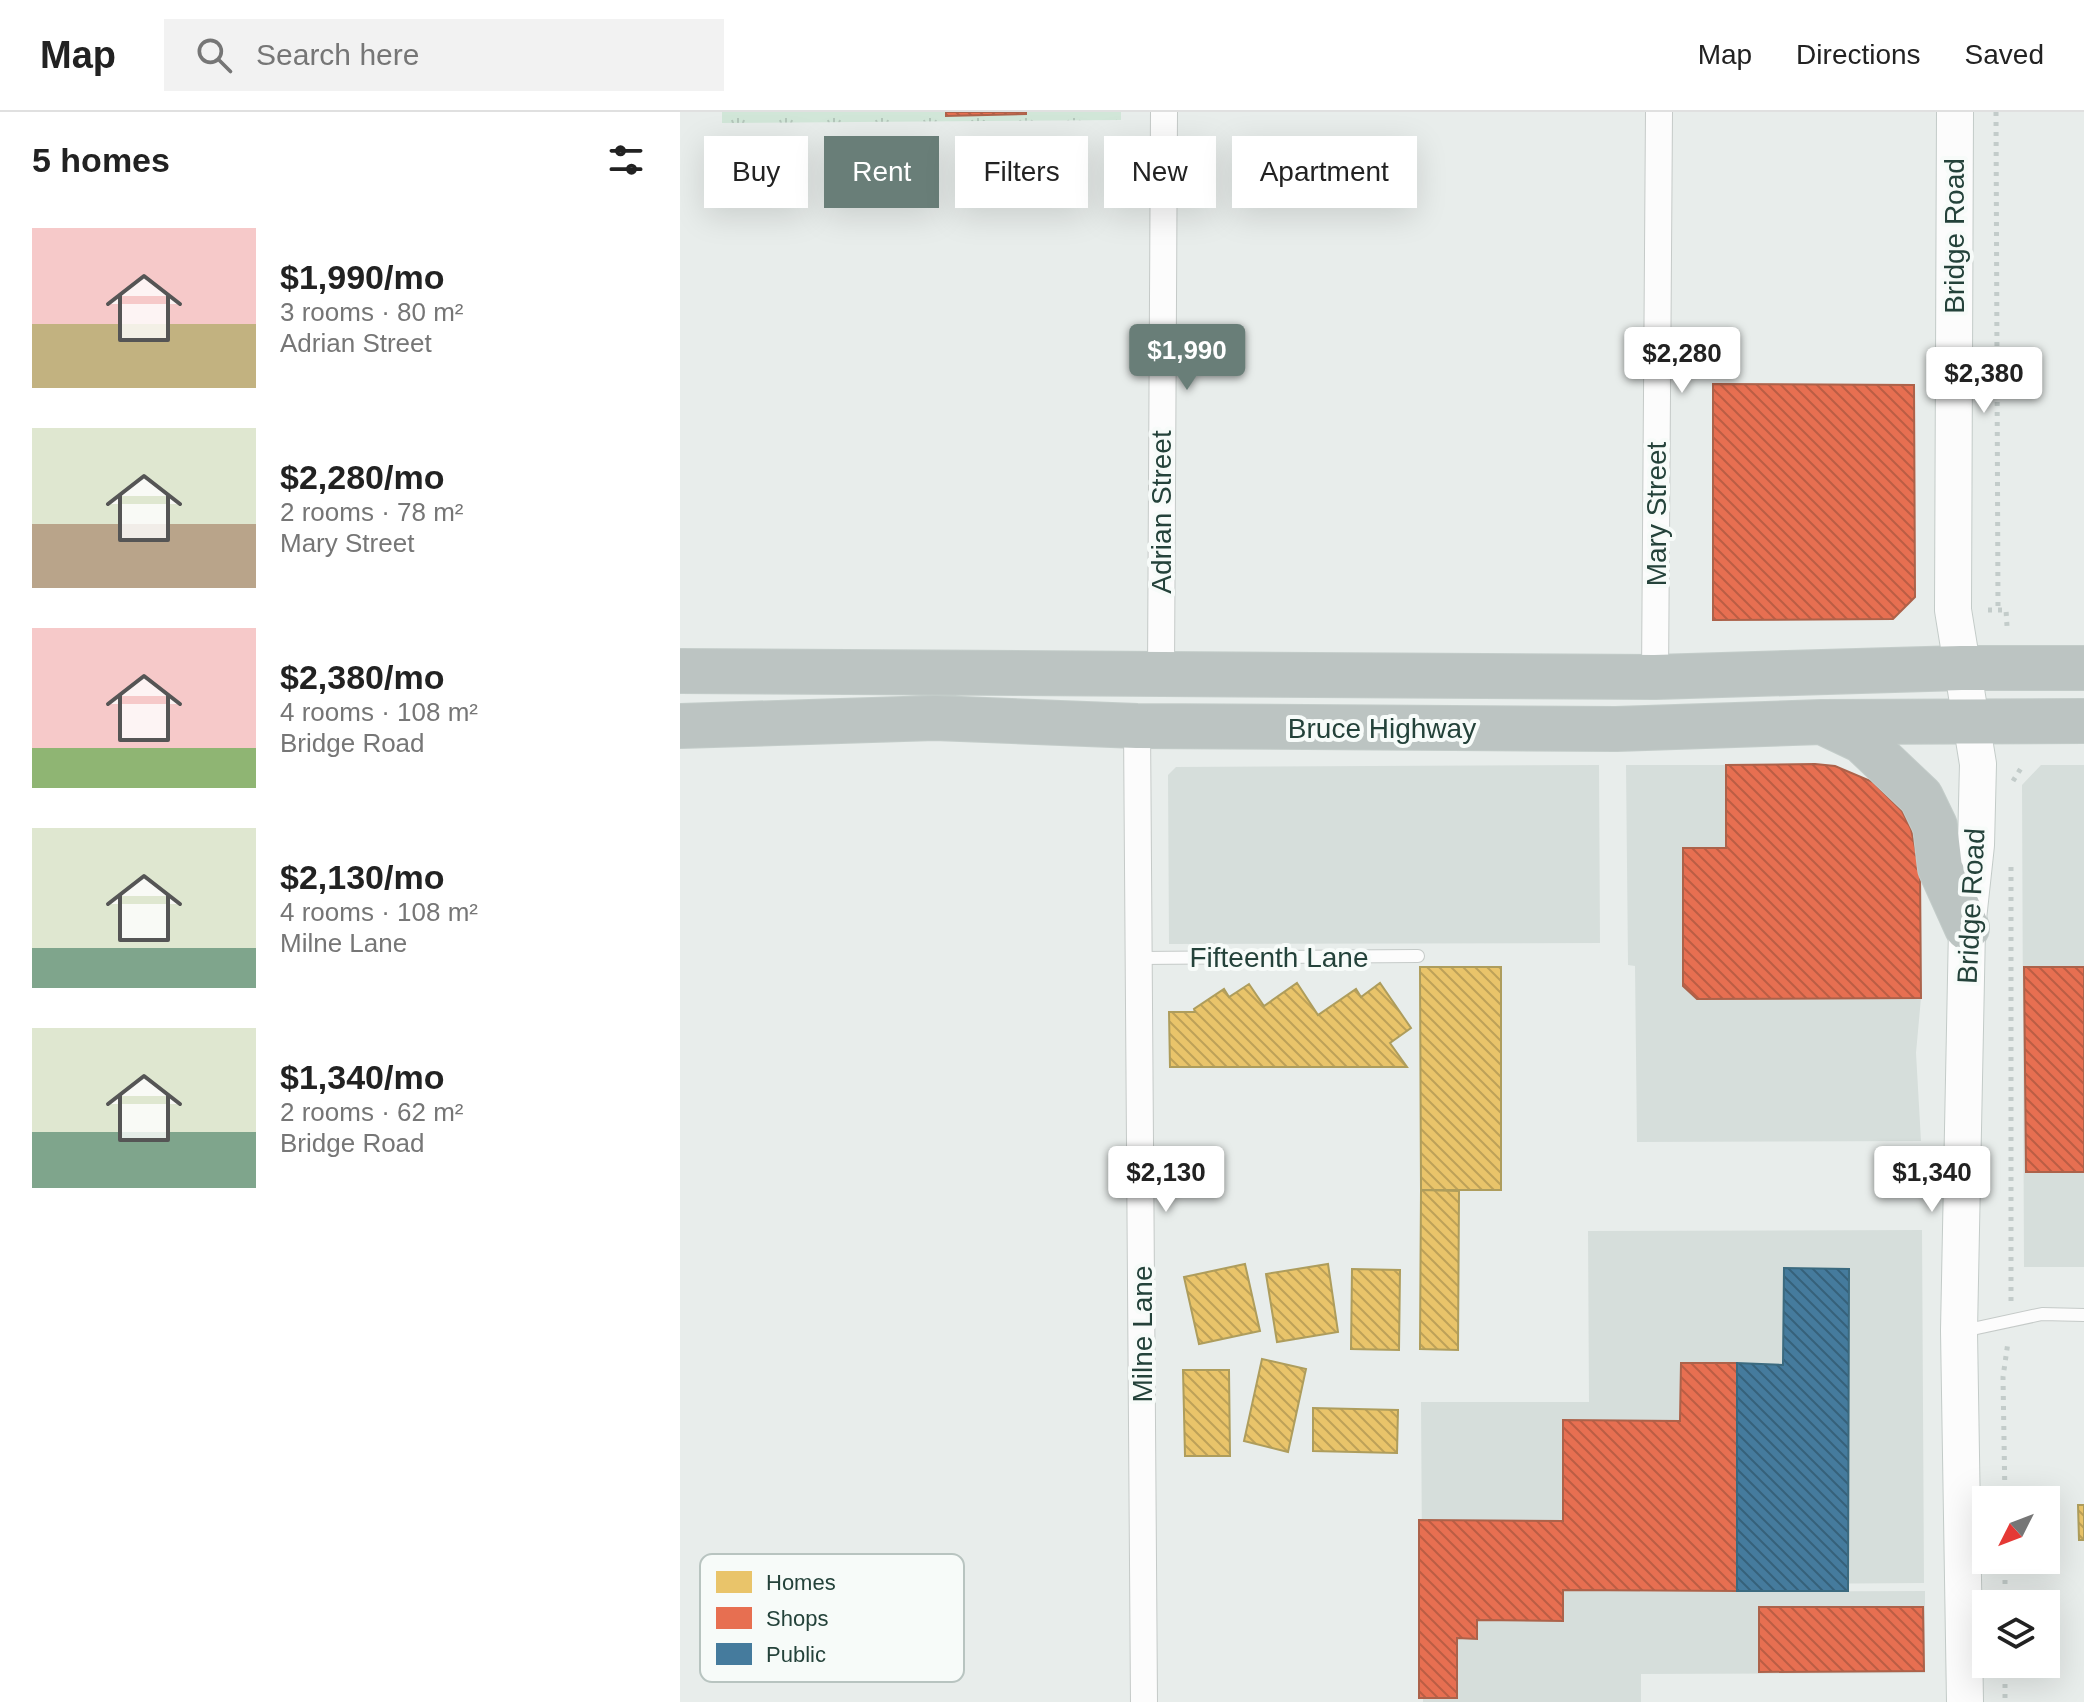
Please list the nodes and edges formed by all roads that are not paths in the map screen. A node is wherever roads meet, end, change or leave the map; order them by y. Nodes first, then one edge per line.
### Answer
1 (1164, 112) edge
2 (1659, 112) edge
3 (1955, 112) edge
4 (1961, 668) junction
5 (2084, 668) edge
6 (680, 671) edge
7 (1161, 672) junction
8 (1655, 677) junction
9 (2084, 721) edge
10 (1822, 722) junction
11 (1972, 722) junction
12 (680, 726) edge
13 (1137, 726) junction
14 (1967, 928) junction
15 (1418, 956) dead end
16 (1139, 958) junction
17 (2084, 1315) edge
18 (1959, 1331) junction
19 (1144, 1702) edge
20 (1965, 1702) edge

1 - 7 street, Adrian Street
2 - 8 street, Mary Street
3 - 4 street, Bridge Road
4 - 5 highway, Bruce Highway
4 - 8 highway, Bruce Highway
4 - 11 street, Bridge Road
6 - 7 highway, Bruce Highway
7 - 8 highway, Bruce Highway
9 - 11 highway, Bruce Highway
10 - 11 highway, Bruce Highway
10 - 13 highway, Bruce Highway
10 - 14 highway
11 - 14 street, Bridge Road
12 - 13 highway, Bruce Highway
13 - 16 street, Milne Lane
14 - 18 street, Bridge Road
15 - 16 lane, Fifteenth Lane
16 - 19 street, Milne Lane
17 - 18 lane
18 - 20 street, Bridge Road

